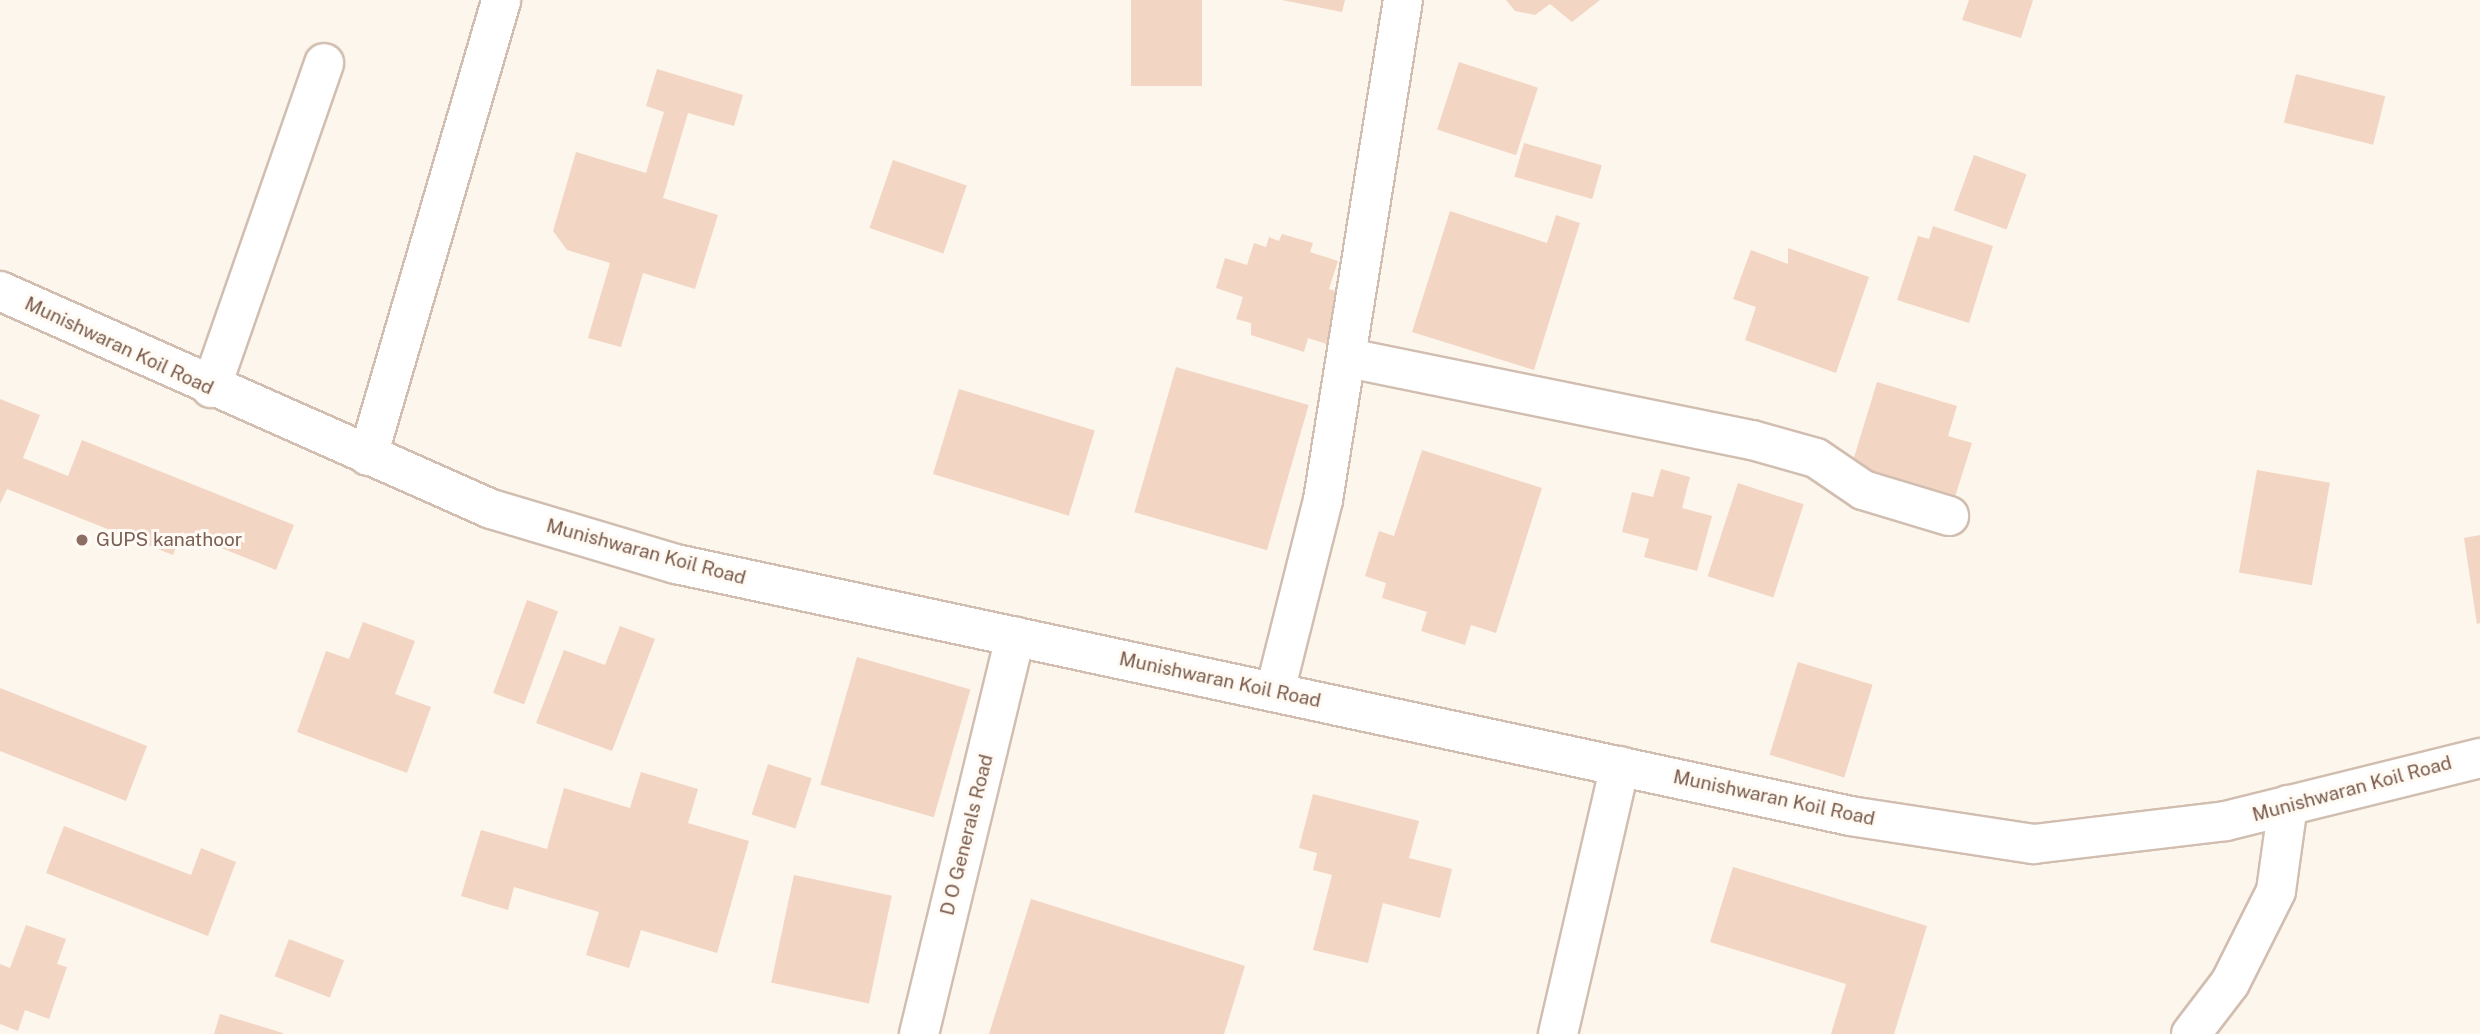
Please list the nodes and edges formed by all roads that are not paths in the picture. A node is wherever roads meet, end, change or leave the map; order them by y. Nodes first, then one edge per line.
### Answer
1 (501, 0) edge
2 (1403, 0) edge
3 (324, 63) dead end
4 (0, 291) edge
5 (1348, 358) junction
6 (211, 388) junction
7 (368, 456) junction
8 (1949, 516) dead end
9 (1015, 636) junction
10 (1275, 691) junction
11 (2480, 758) edge
12 (1620, 766) junction
13 (2288, 805) junction
14 (919, 1034) edge
15 (1558, 1034) edge
16 (2191, 1034) edge

1 - 7 street
2 - 5 street
3 - 6 street
4 - 6 street, Munishwaran Koil Road
5 - 8 street
5 - 10 street
6 - 7 street, Munishwaran Koil Road
7 - 9 street, Munishwaran Koil Road
9 - 10 street, Munishwaran Koil Road
9 - 14 street, D O Generals Road
10 - 12 street, Munishwaran Koil Road
11 - 13 street, Munishwaran Koil Road
12 - 13 street, Munishwaran Koil Road
12 - 15 street
13 - 16 street

